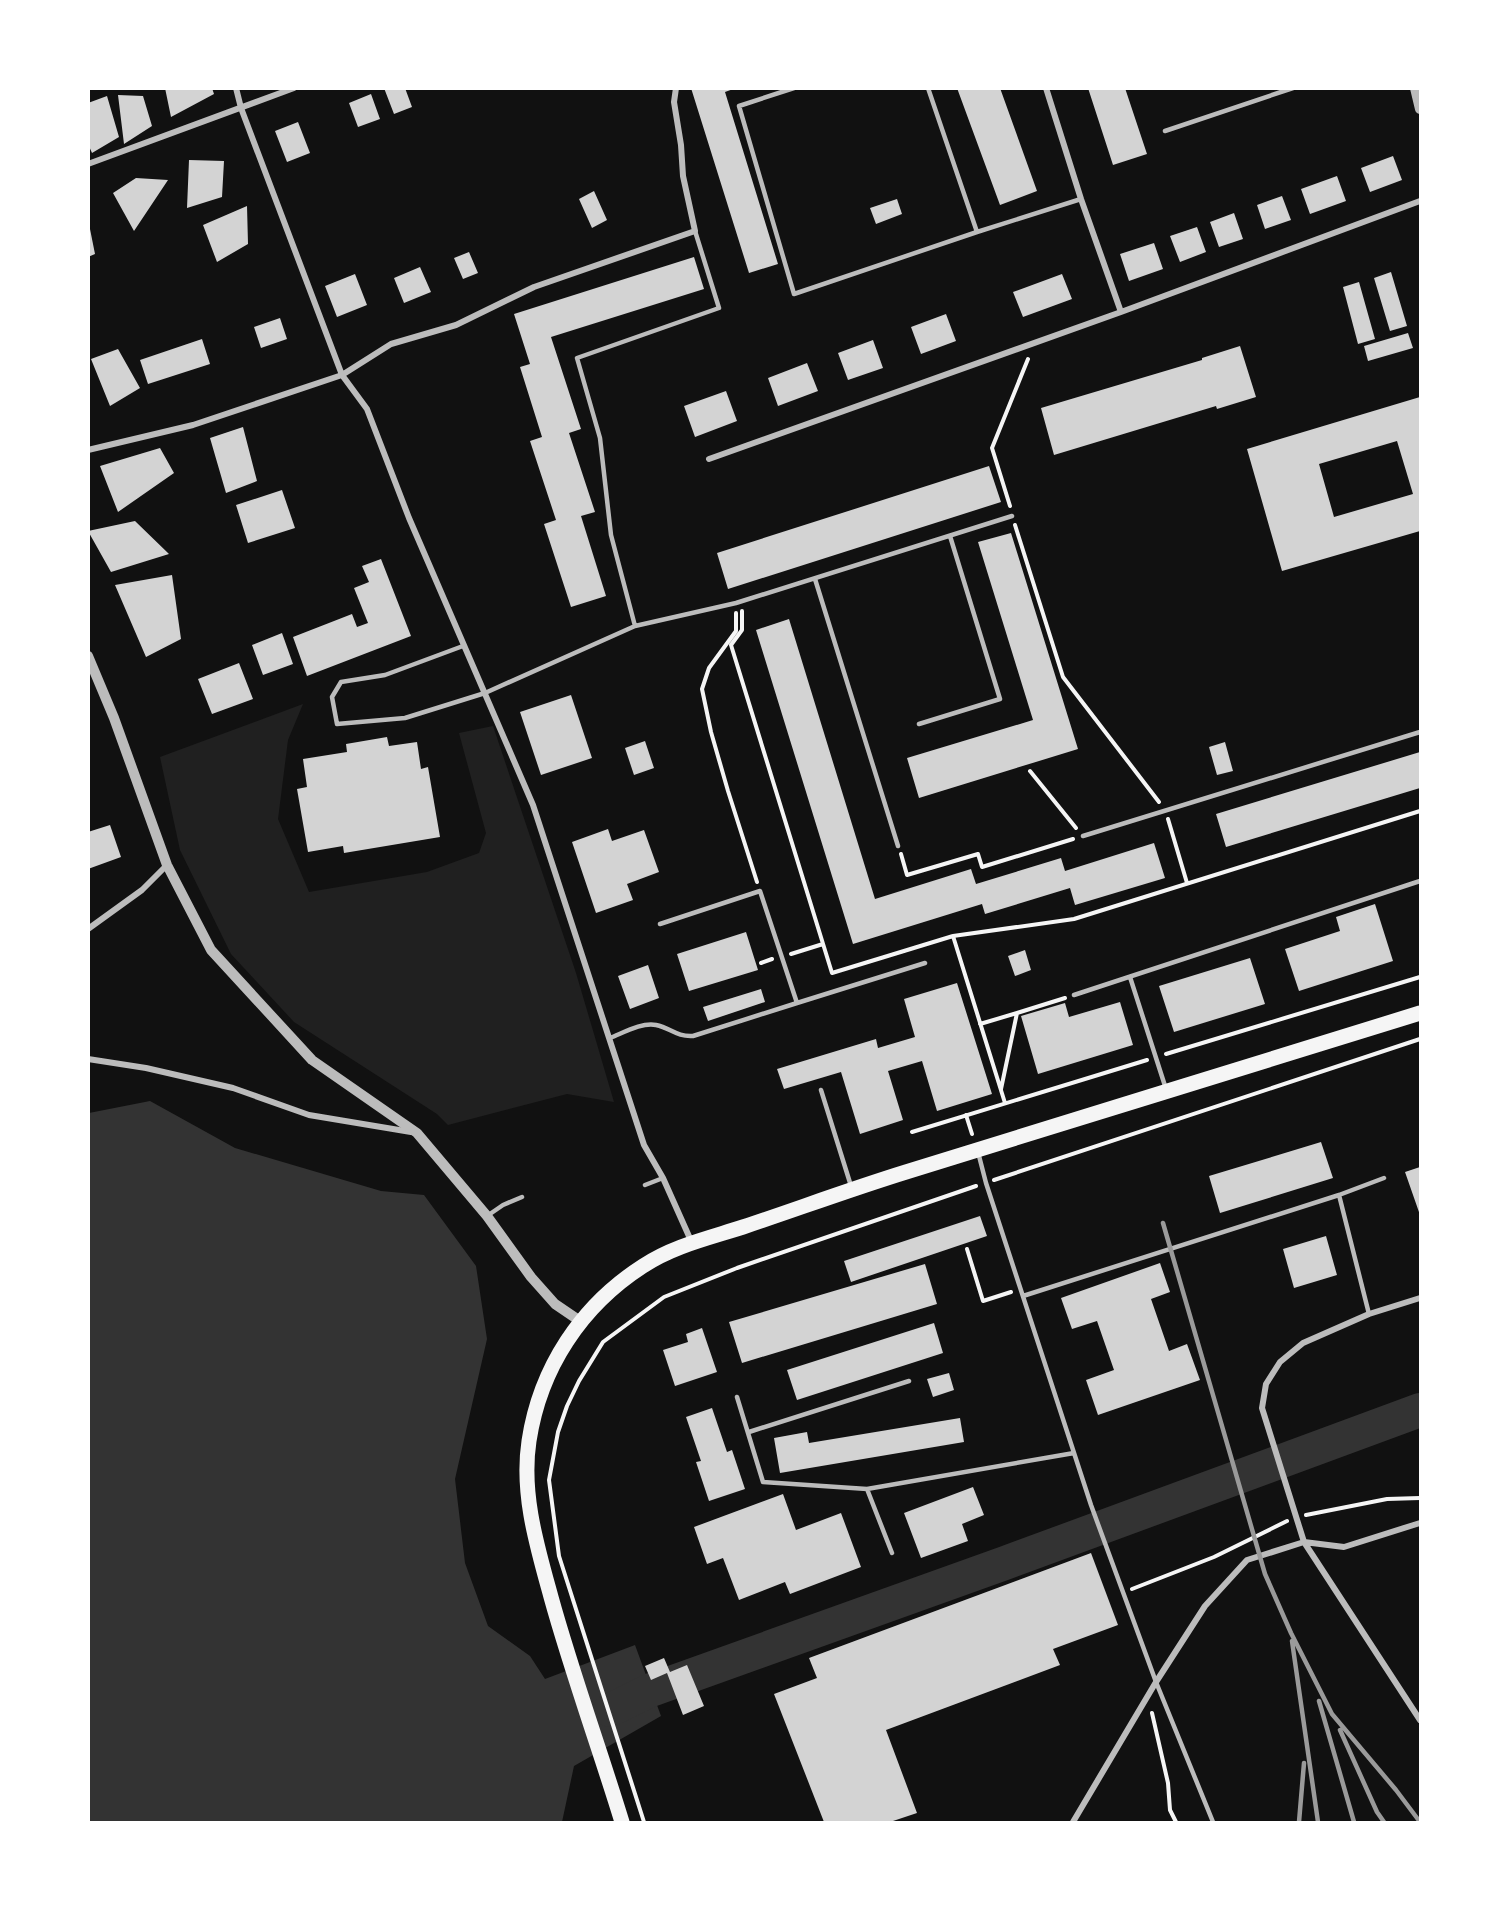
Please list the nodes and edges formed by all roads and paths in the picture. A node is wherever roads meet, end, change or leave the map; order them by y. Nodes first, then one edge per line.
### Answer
1 (236, 88) edge
2 (294, 88) edge
3 (676, 88) edge
4 (794, 88) edge
5 (928, 88) edge
6 (1046, 88) edge
7 (1293, 88) edge
8 (1415, 88) edge
9 (241, 108) junction
10 (1420, 109) edge
11 (1165, 131) dead end
12 (88, 164) edge
13 (1081, 199) junction
14 (1420, 201) edge
15 (695, 231) junction
16 (977, 232) junction
17 (1121, 312) junction
18 (1035, 341) junction
19 (342, 375) junction
20 (88, 450) edge
21 (709, 459) dead end
22 (1012, 516) junction
23 (950, 536) junction
24 (815, 579) junction
25 (743, 601) junction
26 (736, 603) junction
27 (635, 626) junction
28 (464, 646) junction
29 (88, 656) edge
30 (485, 693) junction
31 (919, 724) dead end
32 (1420, 732) edge
33 (1030, 771) dead end
34 (1165, 811) junction
35 (1420, 811) edge
36 (1083, 836) junction
37 (898, 846) joint
38 (167, 866) junction
39 (1420, 881) edge
40 (1187, 884) junction
41 (760, 891) junction
42 (660, 924) dead end
43 (88, 929) edge
44 (953, 936) junction
45 (823, 944) junction
46 (806, 949) dead end
47 (925, 963) dead end
48 (1130, 977) junction
49 (1420, 977) edge
50 (1074, 995) joint
51 (797, 1003) junction
52 (1017, 1013) junction
53 (1420, 1013) edge
54 (980, 1024) junction
55 (610, 1038) junction
56 (1420, 1038) edge
57 (1156, 1057) junction
58 (88, 1059) edge
59 (1000, 1089) junction
60 (821, 1090) dead end
61 (1166, 1091) junction
62 (1005, 1103) junction
63 (912, 1132) dead end
64 (417, 1133) junction
65 (977, 1150) junction
66 (663, 1178) junction
67 (1384, 1178) dead end
68 (986, 1183) junction
69 (645, 1185) dead end
70 (851, 1189) junction
71 (1339, 1195) junction
72 (522, 1197) dead end
73 (488, 1216) junction
74 (692, 1243) junction
75 (967, 1249) dead end
76 (1023, 1296) junction
77 (1420, 1298) edge
78 (1016, 1302) dead end
79 (1369, 1314) junction
80 (580, 1321) junction
81 (909, 1381) dead end
82 (737, 1397) dead end
83 (749, 1432) junction
84 (1074, 1453) junction
85 (867, 1489) junction
86 (1420, 1498) edge
87 (1296, 1517) junction
88 (1420, 1523) edge
89 (1304, 1542) junction
90 (892, 1552) dead end
91 (1123, 1593) junction
92 (1156, 1682) junction
93 (1420, 1720) edge
94 (1168, 1783) dead end
95 (622, 1822) edge
96 (644, 1822) edge
97 (1073, 1822) edge
98 (1176, 1822) edge
99 (1213, 1822) edge

1 - 9 street
2 - 9 street
3 - 15 street
4 - 16 lane
5 - 16 lane
6 - 13 street
7 - 11 lane
8 - 10 street
9 - 12 street
9 - 19 street
13 - 16 lane
13 - 17 street
14 - 17 street
15 - 19 street
15 - 27 lane
17 - 18 street
18 - 21 street
18 - 22 path
19 - 20 street
19 - 28 street
22 - 23 lane
22 - 34 path
23 - 24 lane
23 - 31 lane
24 - 25 lane
24 - 37 lane
25 - 26 lane
25 - 45 path
26 - 27 lane
26 - 41 path
27 - 30 lane
28 - 30 street
28 - 30 lane
29 - 38 street
30 - 55 street
32 - 34 lane
33 - 36 path
34 - 36 lane
34 - 40 path
35 - 40 path
36 - 37 path
38 - 43 street
38 - 64 street
39 - 48 lane
40 - 44 path
41 - 42 lane
41 - 51 lane
44 - 45 path
44 - 54 path
45 - 46 path
47 - 51 lane
48 - 50 lane
48 - 57 lane
49 - 57 path
50 - 52 path
51 - 55 lane
52 - 54 path
52 - 59 path
53 - 61 main road
54 - 59 path
55 - 66 street
56 - 68 path
57 - 61 lane
57 - 62 path
58 - 64 street
59 - 62 path
60 - 70 lane
61 - 65 main road
62 - 63 path
64 - 73 street
65 - 68 lane
65 - 70 main road
66 - 69 lane
66 - 74 street
67 - 71 lane
68 - 76 lane
68 - 96 path
70 - 74 main road
71 - 76 lane
71 - 79 lane
72 - 73 lane
73 - 80 street
74 - 80 main road
75 - 78 path
76 - 84 lane
77 - 79 street
79 - 87 street
80 - 95 main road
81 - 83 lane
82 - 83 lane
83 - 85 lane
84 - 85 lane
84 - 91 lane
85 - 90 lane
86 - 87 path
87 - 89 street
87 - 91 path
88 - 89 street
89 - 92 street
89 - 93 street
91 - 92 lane
92 - 97 street
92 - 99 lane
94 - 98 path

